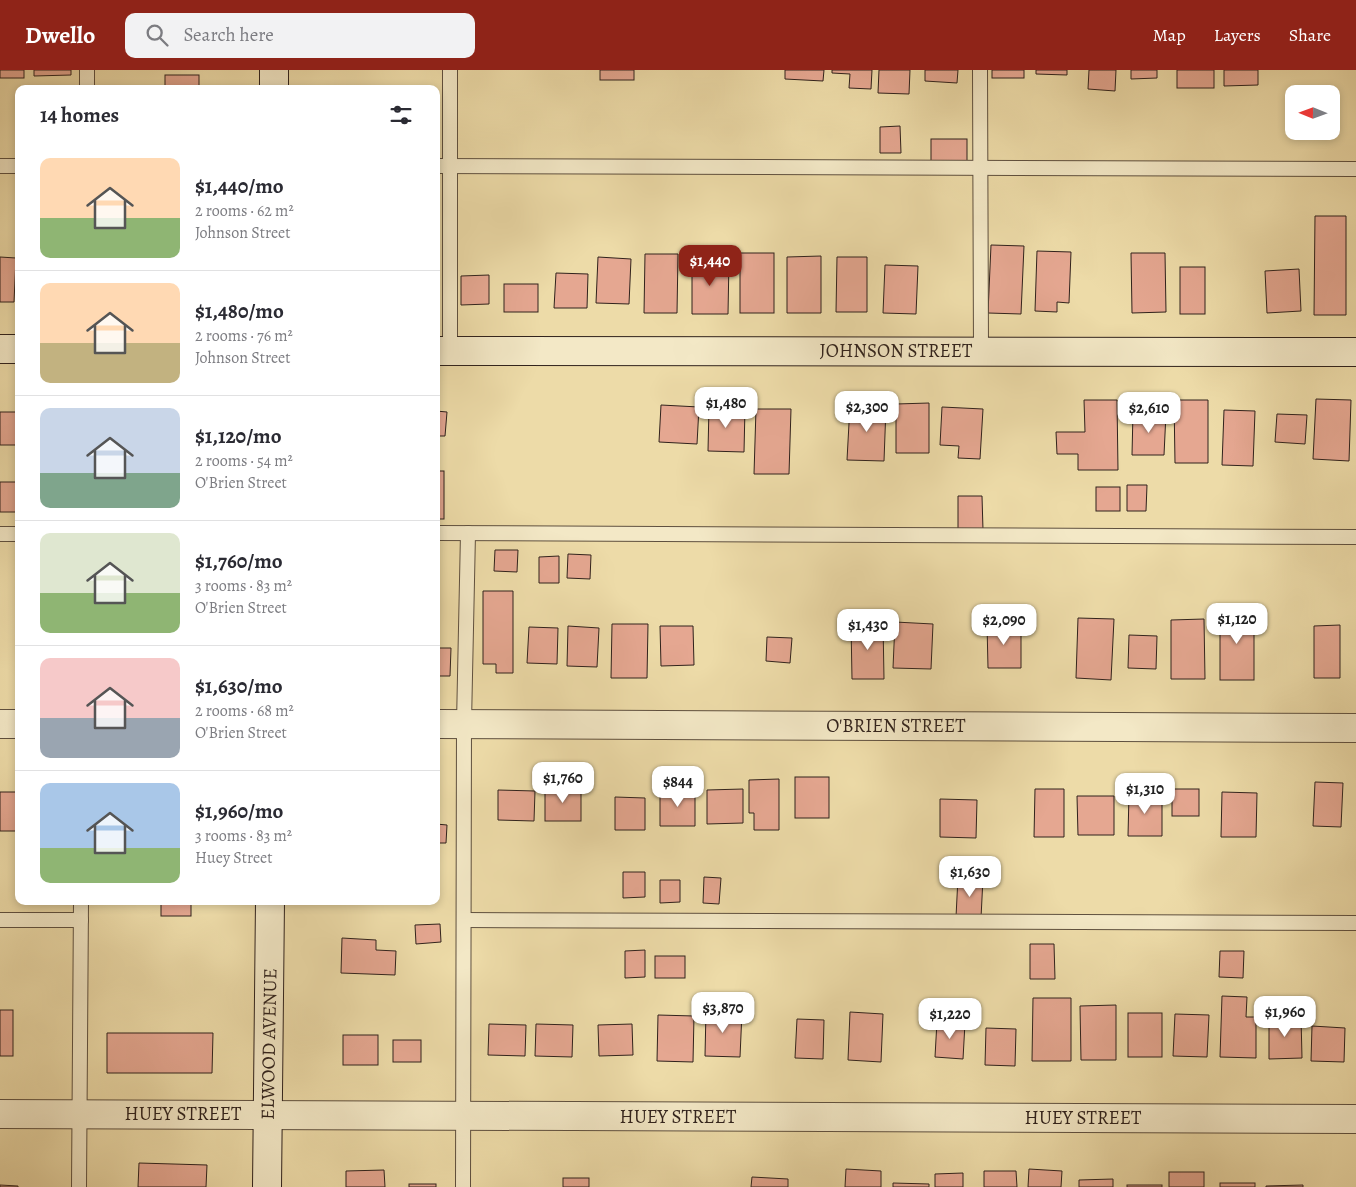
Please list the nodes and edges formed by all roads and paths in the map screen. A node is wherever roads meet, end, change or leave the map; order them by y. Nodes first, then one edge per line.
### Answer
1 (87, 70) edge
2 (274, 70) edge
3 (450, 70) edge
4 (980, 70) edge
5 (87, 85) edge
6 (274, 85) edge
7 (0, 166) edge
8 (15, 166) edge
9 (443, 166) edge
10 (981, 169) junction
11 (1356, 169) edge
12 (0, 349) edge
13 (15, 349) edge
14 (443, 351) edge
15 (981, 351) junction
16 (1356, 352) edge
17 (440, 533) edge
18 (0, 534) edge
19 (15, 534) edge
20 (468, 534) junction
21 (1356, 537) edge
22 (464, 723) junction
23 (0, 724) edge
24 (15, 724) edge
25 (440, 724) edge
26 (1356, 728) edge
27 (81, 905) edge
28 (270, 905) edge
29 (0, 920) edge
30 (80, 920) junction
31 (464, 920) junction
32 (1356, 924) edge
33 (0, 1114) edge
34 (80, 1114) junction
35 (268, 1115) junction
36 (463, 1116) junction
37 (1356, 1119) edge
38 (79, 1187) edge
39 (267, 1187) edge
40 (463, 1187) edge

1 - 5 lane
2 - 6 street
3 - 9 lane
4 - 10 lane
7 - 8 lane
9 - 10 lane
9 - 14 lane
10 - 11 lane
10 - 15 lane
12 - 13 street
14 - 15 street, JOHNSON STREET
15 - 16 street, JOHNSON STREET
17 - 20 lane
18 - 19 lane
20 - 21 lane
20 - 22 lane
22 - 25 street, O'BRIEN STREET
22 - 26 street, O'BRIEN STREET
22 - 31 lane
23 - 24 street
27 - 30 lane
28 - 35 street, ELWOOD AVENUE
29 - 30 lane
30 - 34 lane
31 - 32 lane
31 - 36 lane
33 - 34 street, HUEY STREET
34 - 35 street, HUEY STREET
34 - 38 lane
35 - 36 street, HUEY STREET
35 - 39 street, ELWOOD AVENUE
36 - 37 street, HUEY STREET
36 - 40 lane

